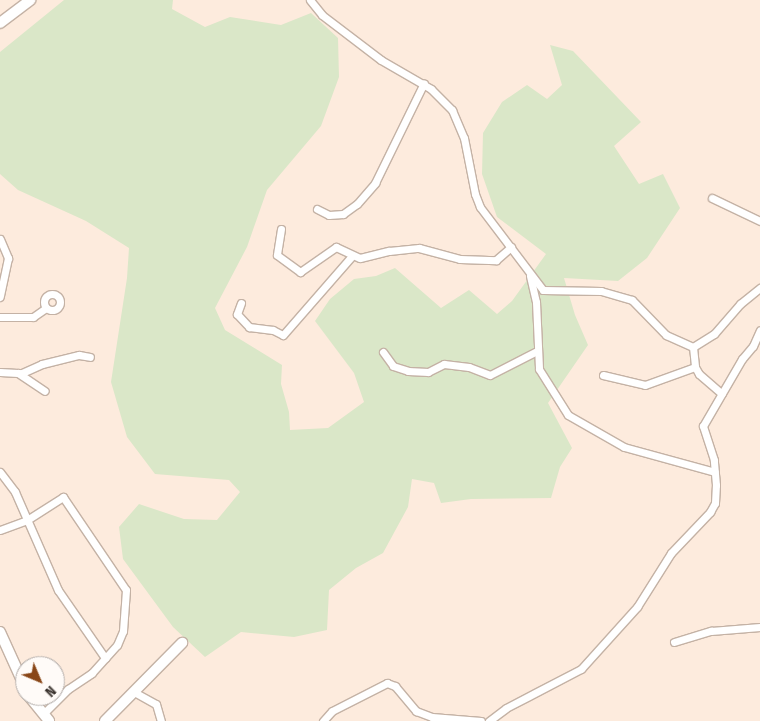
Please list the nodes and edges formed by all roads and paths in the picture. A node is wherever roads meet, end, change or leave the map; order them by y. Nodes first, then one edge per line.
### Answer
1 (30, 0) edge
2 (310, 0) edge
3 (0, 23) edge
4 (424, 83) junction
5 (712, 198) dead end
6 (318, 209) dead end
7 (760, 221) edge
8 (281, 229) dead end
9 (0, 239) edge
10 (511, 247) junction
11 (352, 256) junction
12 (528, 271) junction
13 (760, 288) edge
14 (0, 297) edge
15 (241, 303) dead end
16 (46, 308) dead end
17 (0, 317) edge
18 (760, 330) edge
19 (693, 347) junction
20 (537, 351) junction
21 (383, 352) dead end
22 (90, 357) dead end
23 (695, 367) junction
24 (0, 372) edge
25 (18, 373) junction
26 (603, 376) dead end
27 (45, 391) dead end
28 (722, 394) junction
29 (0, 472) edge
30 (715, 472) junction
31 (27, 520) junction
32 (0, 530) edge
33 (760, 627) edge
34 (0, 632) edge
35 (674, 642) dead end
36 (182, 643) dead end
37 (105, 658) junction
38 (15, 665) edge
39 (134, 692) junction
40 (37, 706) edge
41 (46, 717) edge
42 (105, 721) edge
43 (161, 721) edge
44 (323, 721) edge
45 (481, 721) edge
46 (490, 721) edge

1 - 3 street
2 - 4 street
4 - 6 street
4 - 10 street
5 - 7 street
8 - 11 street
9 - 14 street
10 - 11 street
10 - 12 street
11 - 15 street
12 - 19 street
12 - 20 street
13 - 19 street
16 - 17 street
18 - 28 street
19 - 23 street
20 - 21 street
20 - 30 street
22 - 25 street
23 - 26 street
23 - 28 street
24 - 25 street
25 - 27 street
28 - 30 street
29 - 31 street
30 - 46 street
31 - 32 street
31 - 37 street
31 - 37 street
33 - 35 street
34 - 38 street
36 - 39 street
37 - 41 street
39 - 42 street
39 - 43 street
40 - 41 street
44 - 45 street

